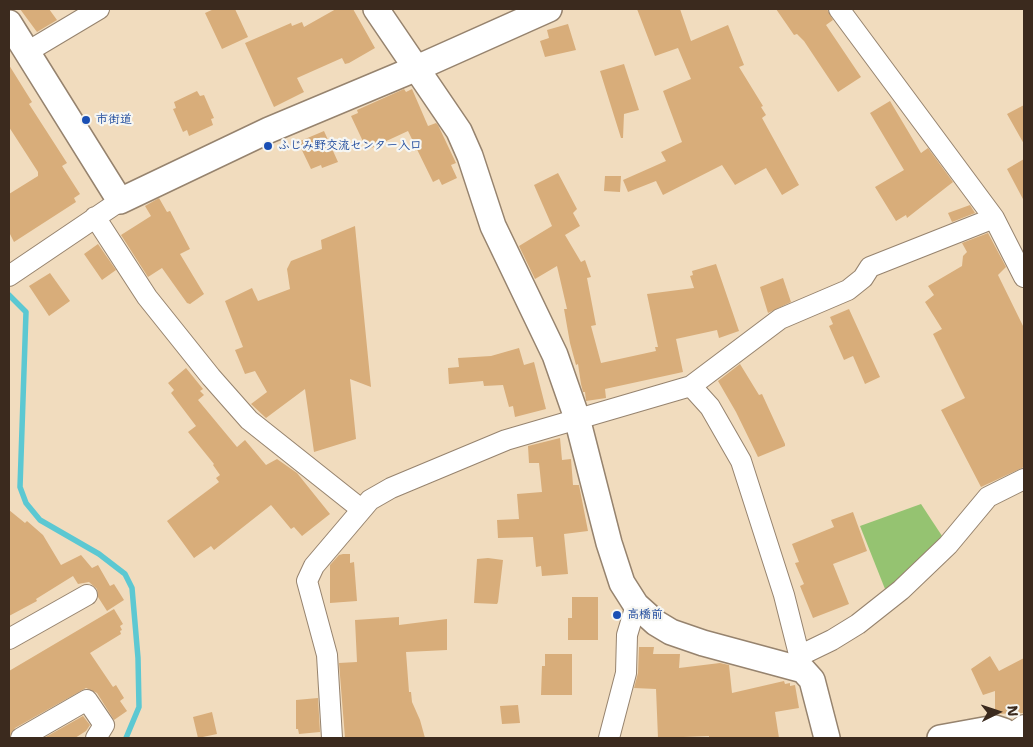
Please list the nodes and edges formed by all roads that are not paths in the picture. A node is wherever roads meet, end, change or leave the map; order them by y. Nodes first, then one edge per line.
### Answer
1 (376, 9) edge
2 (549, 9) edge
3 (839, 9) edge
4 (93, 10) edge
5 (525, 14) edge
6 (9, 23) edge
7 (27, 52) junction
8 (417, 68) junction
9 (120, 201) junction
10 (95, 217) junction
11 (994, 218) junction
12 (9, 276) edge
13 (1024, 276) edge
14 (691, 386) junction
15 (577, 418) junction
16 (1024, 479) edge
17 (360, 508) junction
18 (87, 595) dead end
19 (636, 605) junction
20 (9, 639) edge
21 (802, 663) junction
22 (1016, 733) edge
23 (21, 738) edge
24 (96, 738) edge
25 (332, 738) edge
26 (608, 738) edge
27 (827, 738) edge
28 (940, 738) edge

1 - 8 street
2 - 5 street
3 - 11 street
4 - 7 street
5 - 8 street
6 - 7 street
7 - 9 street
8 - 9 street
8 - 15 street
9 - 10 street
10 - 12 street
10 - 17 street
11 - 13 street
11 - 14 street
14 - 15 street
14 - 21 street
15 - 17 street
15 - 19 street
16 - 21 street
17 - 25 street
18 - 20 street
19 - 21 street
19 - 26 street
21 - 27 street
22 - 28 street
23 - 24 street

